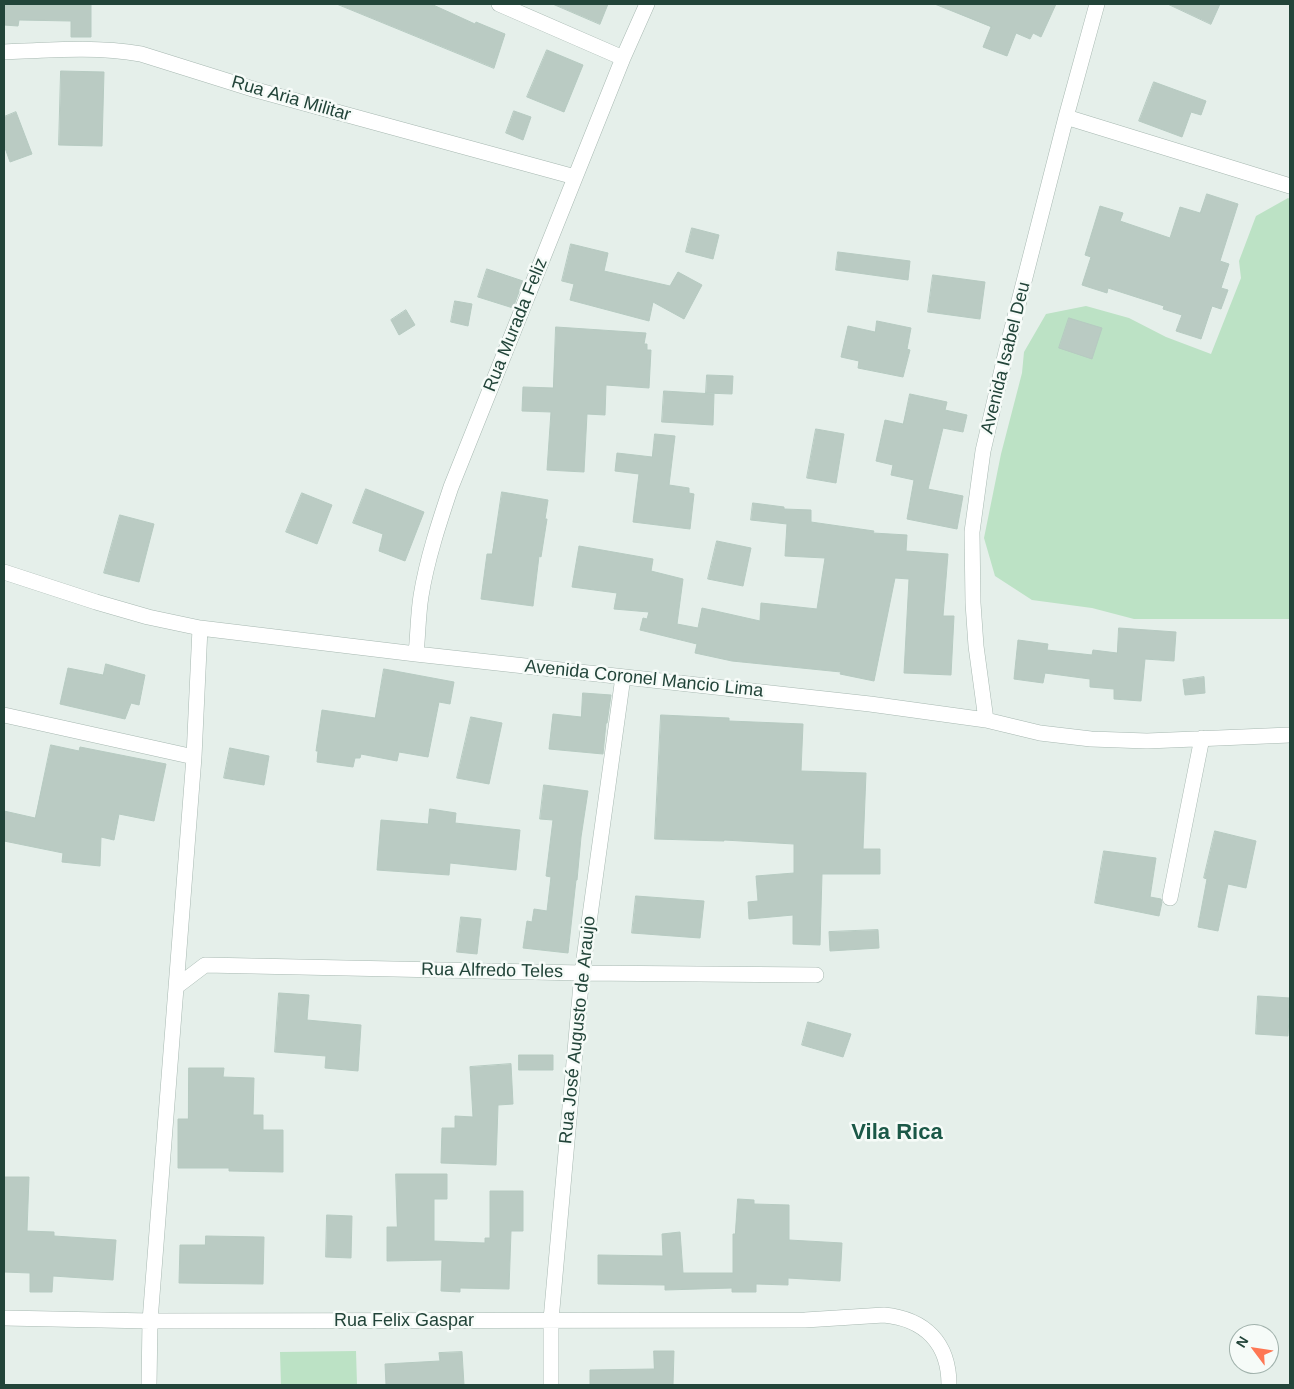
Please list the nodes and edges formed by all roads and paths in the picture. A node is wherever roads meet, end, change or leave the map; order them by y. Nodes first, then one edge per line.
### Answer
1 (499, 4) edge
2 (647, 4) edge
3 (1097, 4) edge
4 (4, 52) edge
5 (623, 58) junction
6 (1066, 118) junction
7 (575, 177) junction
8 (1290, 186) edge
9 (4, 572) edge
10 (200, 628) junction
11 (416, 654) junction
12 (623, 677) junction
13 (4, 716) edge
14 (986, 720) junction
15 (1290, 735) edge
16 (1202, 738) junction
17 (194, 757) junction
18 (1170, 898) dead end
19 (582, 973) junction
20 (816, 975) dead end
21 (176, 987) junction
22 (4, 1318) edge
23 (551, 1320) junction
24 (150, 1322) junction
25 (149, 1385) edge
26 (551, 1385) edge
27 (949, 1385) edge

1 - 5 street
2 - 5 street, Rua Murada Feliz
3 - 6 street, Avenida Isabel Deu
4 - 7 street, Rua Aria Militar
5 - 7 street, Rua Murada Feliz
6 - 8 street
6 - 14 street, Avenida Isabel Deu
7 - 11 street, Rua Murada Feliz
9 - 10 street, Avenida Coronel Mancio Lima
10 - 11 street, Avenida Coronel Mancio Lima
10 - 17 street
11 - 12 street, Avenida Coronel Mancio Lima
12 - 14 street, Avenida Coronel Mancio Lima
12 - 19 street, Rua José Augusto de Araujo
13 - 17 street
14 - 16 street, Avenida Coronel Mancio Lima
15 - 16 street, Avenida Coronel Mancio Lima
16 - 18 street
17 - 21 street
19 - 20 street, Rua Alfredo Teles
19 - 21 street, Rua Alfredo Teles
19 - 23 street, Rua José Augusto de Araujo
21 - 24 street
22 - 24 street, Rua Felix Gaspar
23 - 24 street, Rua Felix Gaspar
23 - 26 street, Rua José Augusto de Araujo
23 - 27 street, Rua Felix Gaspar
24 - 25 street

